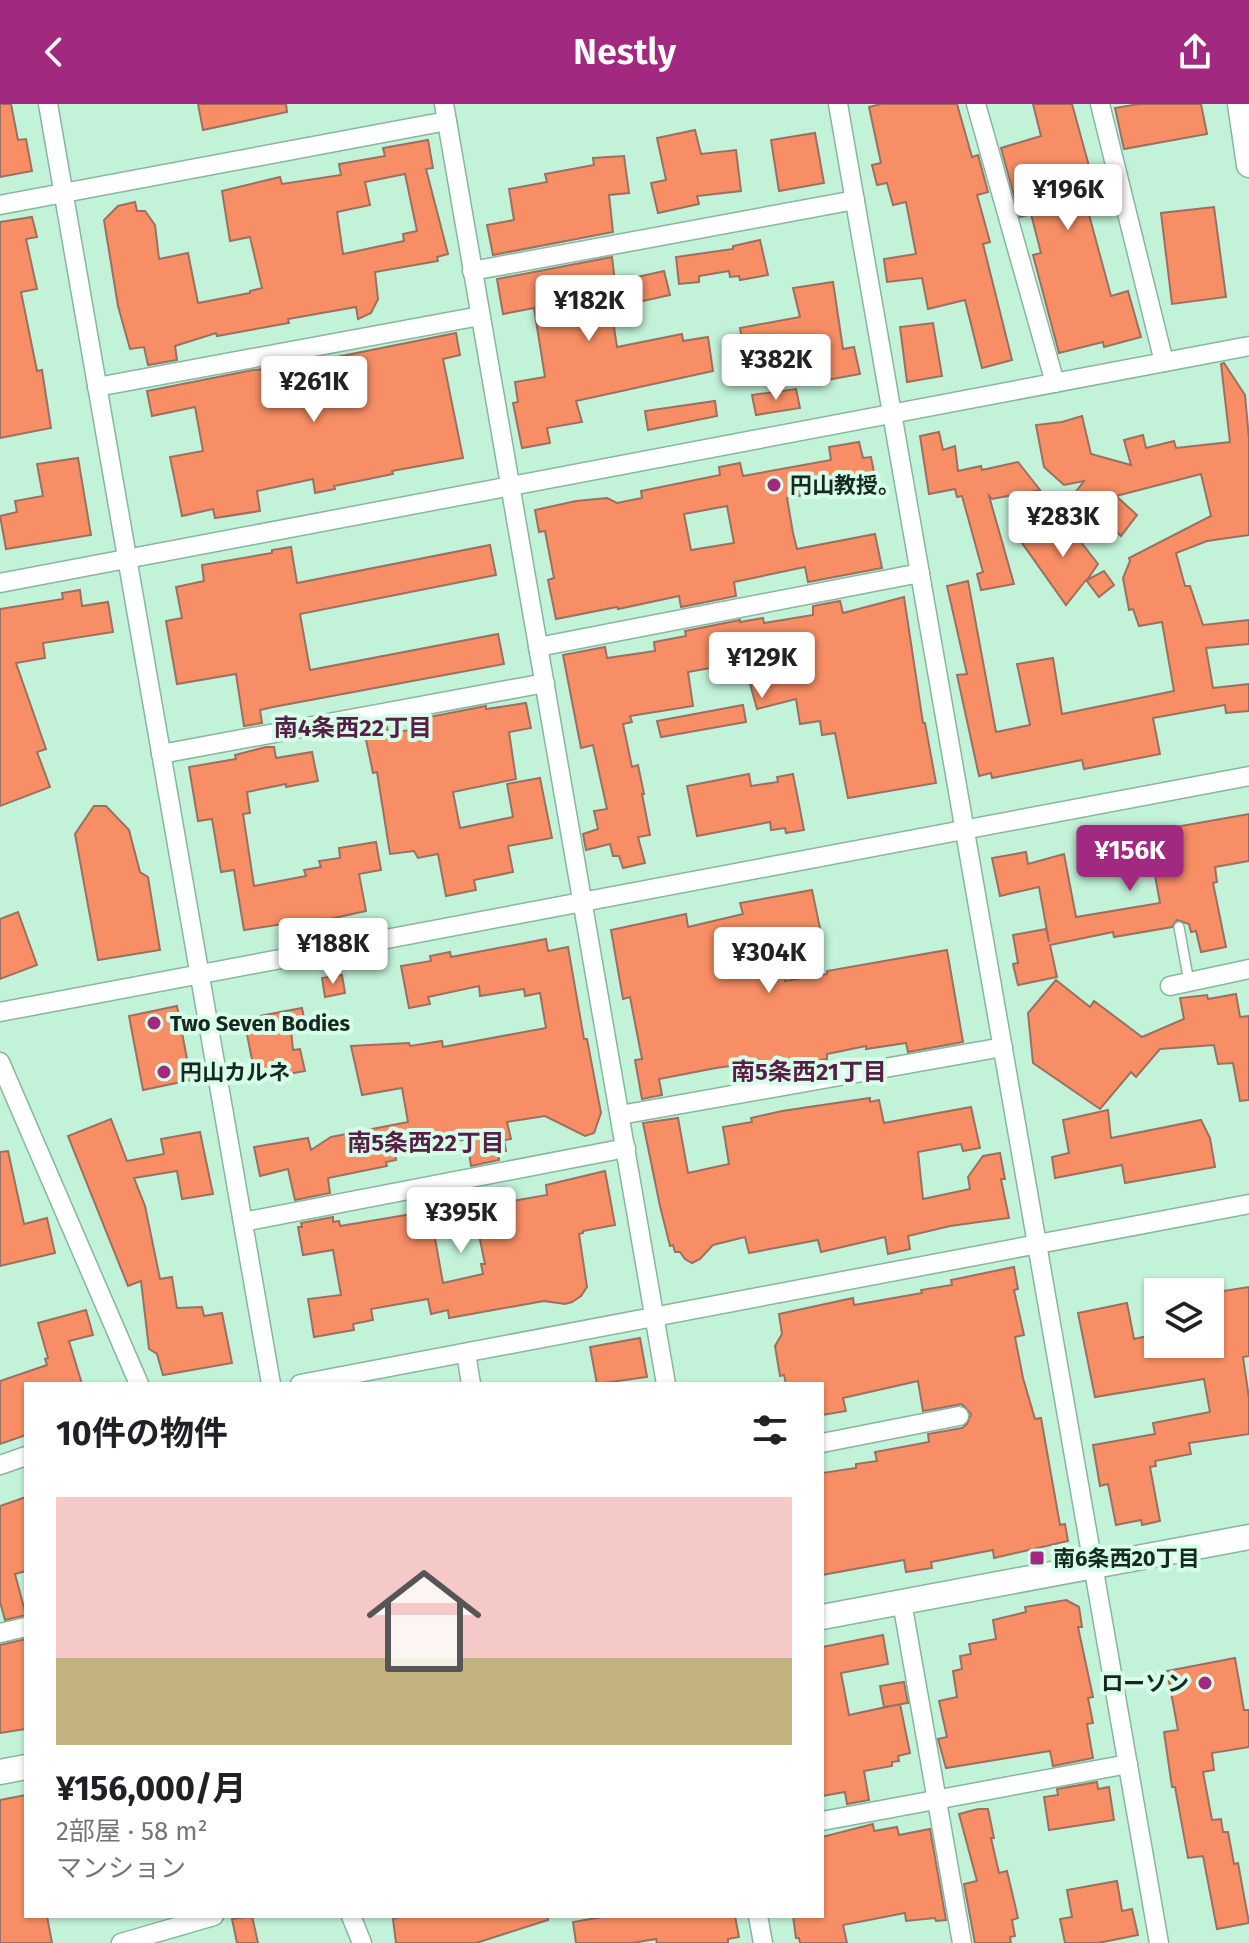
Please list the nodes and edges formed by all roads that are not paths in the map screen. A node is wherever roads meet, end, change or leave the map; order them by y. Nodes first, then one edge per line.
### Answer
1 (48, 104) edge
2 (838, 104) edge
3 (976, 104) edge
4 (1100, 104) edge
5 (1240, 104) edge
6 (446, 113) edge
7 (1249, 165) edge
8 (63, 194) junction
9 (855, 200) junction
10 (0, 205) edge
11 (472, 271) junction
12 (480, 316) junction
13 (1249, 346) edge
14 (1164, 362) junction
15 (1055, 383) junction
16 (97, 387) junction
17 (893, 414) junction
18 (510, 487) junction
19 (127, 559) junction
20 (920, 573) junction
21 (0, 583) edge
22 (538, 647) junction
23 (545, 683) junction
24 (161, 754) junction
25 (1249, 776) edge
26 (965, 829) junction
27 (583, 901) junction
28 (1179, 927) dead end
29 (1249, 969) edge
30 (199, 974) junction
31 (1175, 989) joint
32 (0, 1012) edge
33 (1003, 1047) junction
34 (0, 1062) edge
35 (620, 1115) junction
36 (626, 1148) junction
37 (1249, 1204) edge
38 (243, 1222) junction
39 (1037, 1245) junction
40 (655, 1317) junction
41 (466, 1353) junction
42 (138, 1382) edge
43 (271, 1382) edge
44 (311, 1382) edge
45 (471, 1382) edge
46 (666, 1382) edge
47 (959, 1416) dead end
48 (824, 1443) edge
49 (24, 1457) edge
50 (0, 1465) edge
51 (1249, 1537) edge
52 (1093, 1566) junction
53 (902, 1602) junction
54 (824, 1617) edge
55 (24, 1627) edge
56 (0, 1633) edge
57 (1128, 1764) junction
58 (24, 1767) edge
59 (0, 1772) edge
60 (935, 1799) junction
61 (824, 1821) edge
62 (207, 1918) edge
63 (352, 1918) edge
64 (758, 1918) edge
65 (121, 1943) edge
66 (362, 1943) edge
67 (763, 1943) edge
68 (962, 1943) edge
69 (1159, 1943) edge

1 - 8 street
2 - 9 street
3 - 15 street
4 - 14 street
5 - 7 street
6 - 8 street
6 - 11 street
8 - 10 street
8 - 16 street
9 - 11 street
9 - 17 street
11 - 12 street
12 - 16 street
12 - 18 street
13 - 14 street
14 - 15 street
15 - 17 street
16 - 19 street
17 - 18 street
17 - 20 street
18 - 19 street
18 - 22 street
19 - 21 street
19 - 24 street
20 - 22 street
20 - 26 street
22 - 23 street
23 - 24 street
23 - 27 street
24 - 30 street
25 - 26 street
26 - 27 street
26 - 33 street
27 - 30 street
27 - 35 street
28 - 31 lane
29 - 31 street
30 - 32 street
30 - 38 street
33 - 35 street
33 - 39 street
34 - 42 street
35 - 36 street
36 - 38 street
36 - 40 street
37 - 39 street
38 - 43 street
39 - 40 street
39 - 52 street
40 - 41 street
40 - 46 street
41 - 44 street
41 - 45 street
47 - 48 street
49 - 50 street
51 - 52 street
52 - 53 street
52 - 57 street
53 - 54 street
53 - 60 street
55 - 56 street
57 - 60 street
57 - 69 street
58 - 59 street
60 - 61 street
60 - 68 street
62 - 65 street
63 - 66 street
64 - 67 street

